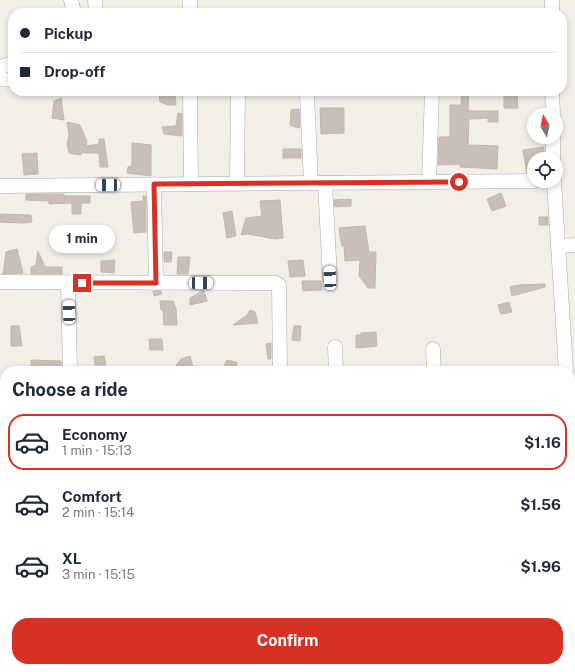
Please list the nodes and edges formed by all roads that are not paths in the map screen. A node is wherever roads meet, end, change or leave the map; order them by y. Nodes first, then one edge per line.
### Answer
1 (190, 96) edge
2 (238, 96) edge
3 (307, 96) edge
4 (432, 96) edge
5 (552, 96) edge
6 (553, 108) edge
7 (527, 181) edge
8 (429, 182) junction
9 (311, 183) junction
10 (325, 183) junction
11 (154, 184) junction
12 (191, 184) junction
13 (236, 184) junction
14 (0, 186) edge
15 (554, 188) edge
16 (575, 245) edge
17 (558, 246) junction
18 (330, 278) dead end
19 (0, 282) edge
20 (68, 283) junction
21 (156, 283) junction
22 (334, 347) dead end
23 (433, 349) dead end
24 (70, 366) edge
25 (280, 366) edge
26 (336, 366) edge
27 (434, 366) edge
28 (566, 366) edge

1 - 12 street
2 - 13 street
3 - 9 street
4 - 8 street
5 - 6 street
7 - 8 street
8 - 10 street
9 - 10 street
9 - 13 street
10 - 18 street
11 - 12 street
11 - 14 street
11 - 21 street
12 - 13 street
15 - 17 street
16 - 17 street
17 - 28 street
19 - 20 street
20 - 21 street
20 - 24 street
21 - 25 street
22 - 26 street
23 - 27 street

